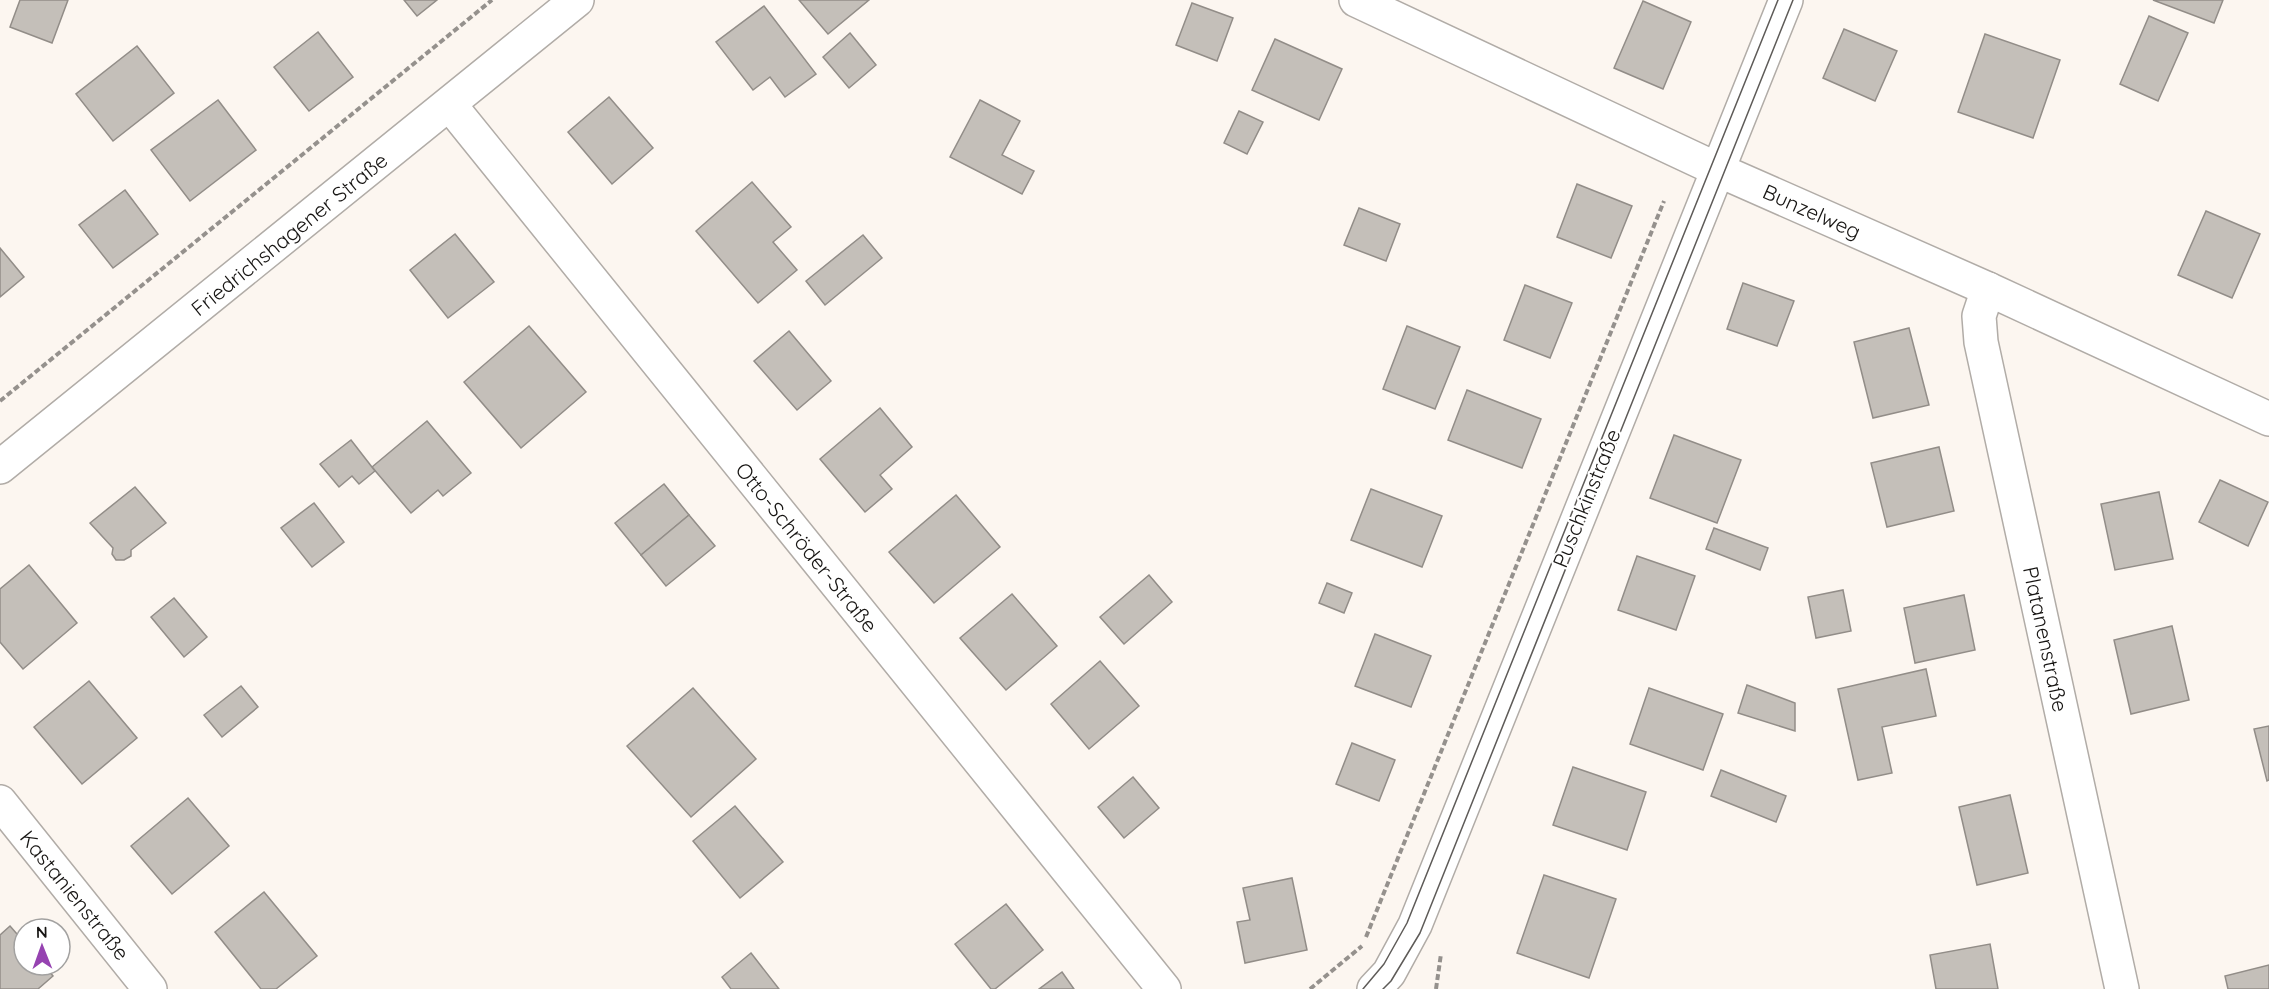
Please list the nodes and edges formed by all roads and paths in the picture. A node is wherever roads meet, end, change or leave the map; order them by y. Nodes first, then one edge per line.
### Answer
1 (492, 0) edge
2 (577, 0) edge
3 (1356, 0) edge
4 (1786, 0) edge
5 (450, 105) junction
6 (1684, 153) junction
7 (1718, 169) junction
8 (1988, 289) junction
9 (0, 401) edge
10 (2269, 419) edge
11 (0, 466) edge
12 (0, 802) edge
13 (150, 989) edge
14 (1164, 989) edge
15 (1310, 989) edge
16 (1374, 989) edge
17 (2122, 989) edge

1 - 9 path
2 - 5 street, Friedrichshagener Straße
3 - 6 street, Bunzelweg
4 - 7 street, Puschkinstraße
5 - 11 street, Friedrichshagener Straße
5 - 14 street, Otto-Schröder-Straße
6 - 7 street, Bunzelweg
6 - 15 path
7 - 8 street, Bunzelweg
7 - 16 street, Puschkinstraße
8 - 10 street, Bunzelweg
8 - 17 street, Platanenstraße
12 - 13 street, Kastanienstraße

